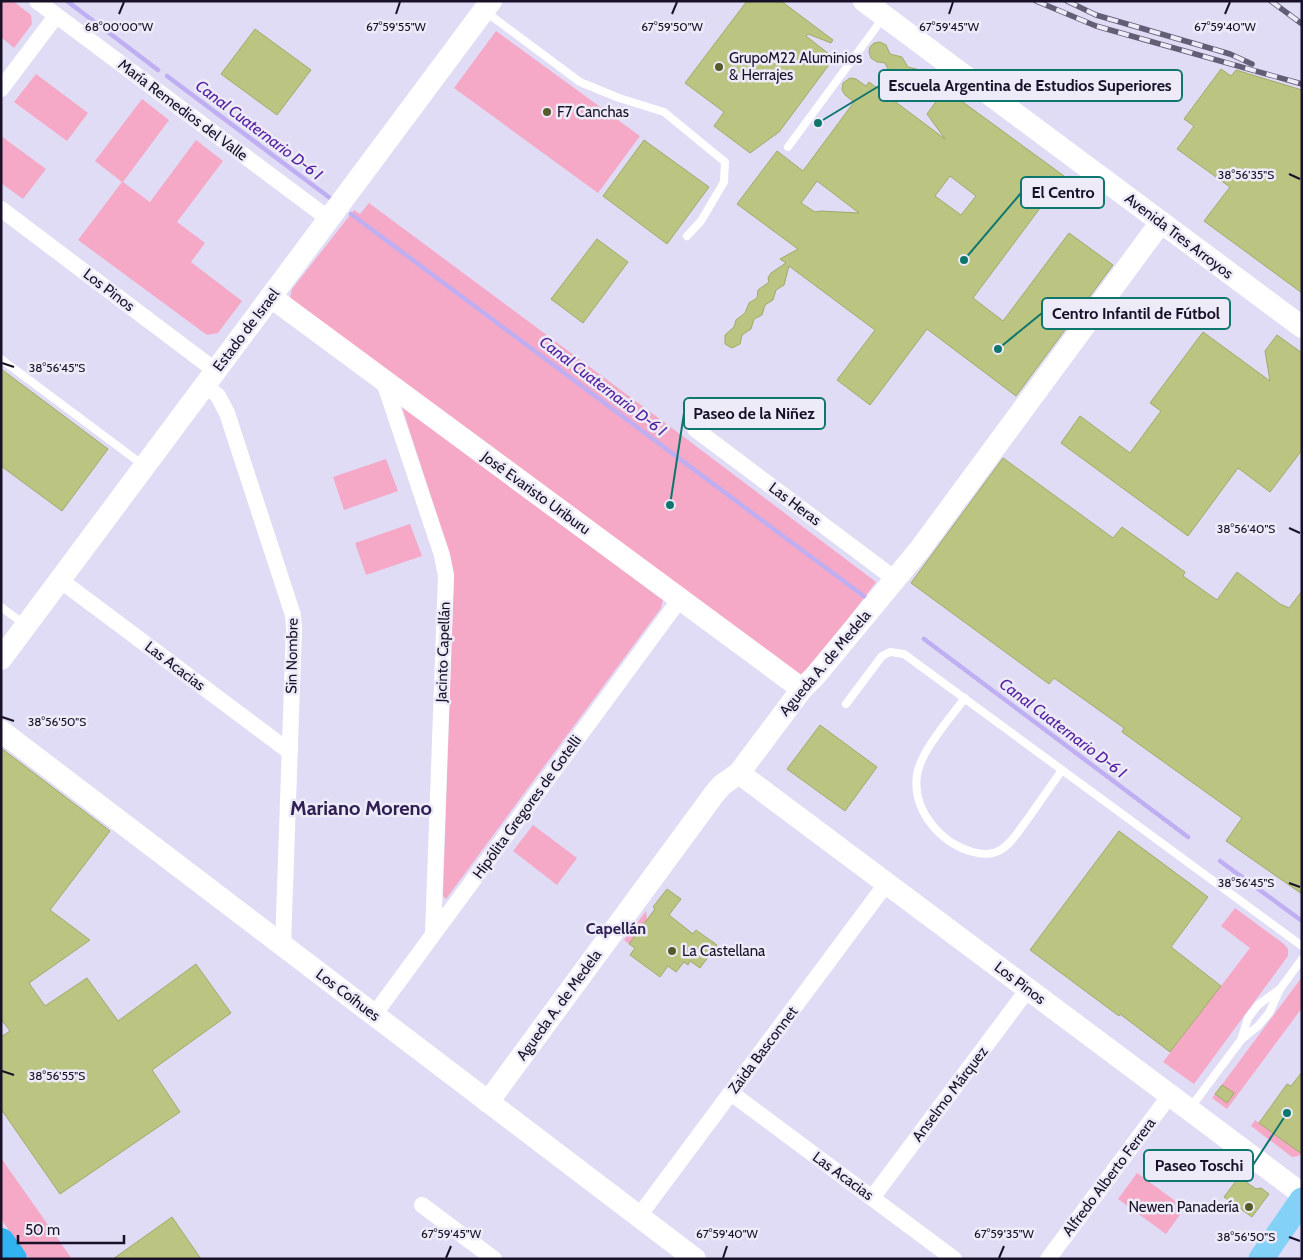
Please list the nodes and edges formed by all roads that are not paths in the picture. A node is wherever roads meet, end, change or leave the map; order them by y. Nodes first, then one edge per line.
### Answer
1 (37, 1) edge
2 (864, 1) edge
3 (488, 6) edge
4 (56, 16) junction
5 (884, 17) junction
6 (1, 88) edge
7 (788, 147) dead end
8 (1, 209) edge
9 (329, 219) junction
10 (1161, 222) junction
11 (687, 236) dead end
12 (271, 297) junction
13 (1302, 327) edge
14 (1, 359) edge
15 (211, 378) junction
16 (383, 379) junction
17 (695, 429) dead end
18 (145, 466) junction
19 (895, 579) junction
20 (60, 580) junction
21 (680, 599) junction
22 (1, 607) edge
23 (26, 626) junction
24 (1, 659) edge
25 (802, 689) junction
26 (965, 698) junction
27 (846, 704) dead end
28 (1, 732) edge
29 (290, 752) junction
30 (1062, 770) junction
31 (738, 773) junction
32 (886, 884) junction
33 (433, 934) junction
34 (283, 945) junction
35 (1302, 946) edge
36 (1302, 959) edge
37 (1028, 989) junction
38 (1280, 989) junction
39 (374, 1015) junction
40 (1241, 1040) junction
41 (731, 1093) junction
42 (1170, 1095) junction
43 (488, 1102) junction
44 (1190, 1110) junction
45 (1302, 1194) edge
46 (872, 1198) junction
47 (1302, 1200) edge
48 (422, 1205) dead end
49 (639, 1216) junction
50 (1, 1242) edge
51 (13, 1259) edge
52 (494, 1259) edge
53 (695, 1259) edge
54 (954, 1259) edge
55 (1048, 1259) edge
56 (1261, 1259) edge

1 - 4 street, María Remedios del Valle
2 - 5 street, Avenida Tres Arroyos
3 - 9 street, Estado de Israel
3 - 11 lane
4 - 6 street
4 - 9 street, María Remedios del Valle
5 - 7 lane
5 - 10 street, Avenida Tres Arroyos
8 - 15 street, Los Pinos
9 - 12 street, Estado de Israel
10 - 13 street, Avenida Tres Arroyos
10 - 19 street, Agueda A. de Medela
12 - 15 street, Estado de Israel
12 - 16 street, José Evaristo Uriburu
14 - 18 lane
15 - 18 street, Estado de Israel
15 - 29 street, Sin Nombre
16 - 21 street, José Evaristo Uriburu
16 - 33 street, Jacinto Capellán
17 - 19 street, Las Heras
18 - 20 street, Estado de Israel
19 - 25 street, Agueda A. de Medela
20 - 23 street, Estado de Israel
20 - 29 street, Las Acacias
21 - 25 street, José Evaristo Uriburu
21 - 33 street, Hipólita Gregores de Gotelli
22 - 23 lane
23 - 24 street, Estado de Israel
25 - 31 street, Agueda A. de Medela
26 - 27 lane
26 - 30 lane
26 - 30 lane
28 - 34 street, Los Coíhues
29 - 34 street, Sin Nombre
30 - 35 lane
31 - 32 street, Los Pinos
31 - 43 street, Agueda A. de Medela
32 - 37 street, Los Pinos
32 - 41 street, Zaida Basconnet
33 - 39 street, Hipólita Gregores de Gotelli
34 - 39 street, Los Coíhues
36 - 38 lane
37 - 42 street, Los Pinos
37 - 46 street, Anselmo Márquez
38 - 40 lane
38 - 40 lane
39 - 43 street, Los Coíhues
40 - 44 lane
41 - 46 street, Las Acacias
41 - 49 street, Zaida Basconnet
42 - 44 street, Los Pinos
42 - 55 street, Alfredo Alberto Ferrera
43 - 49 street, Los Coíhues
44 - 45 street, Los Pinos
46 - 54 street, Las Acacias
47 - 56 main road
48 - 52 street
49 - 53 street, Los Coíhues
50 - 51 highway

